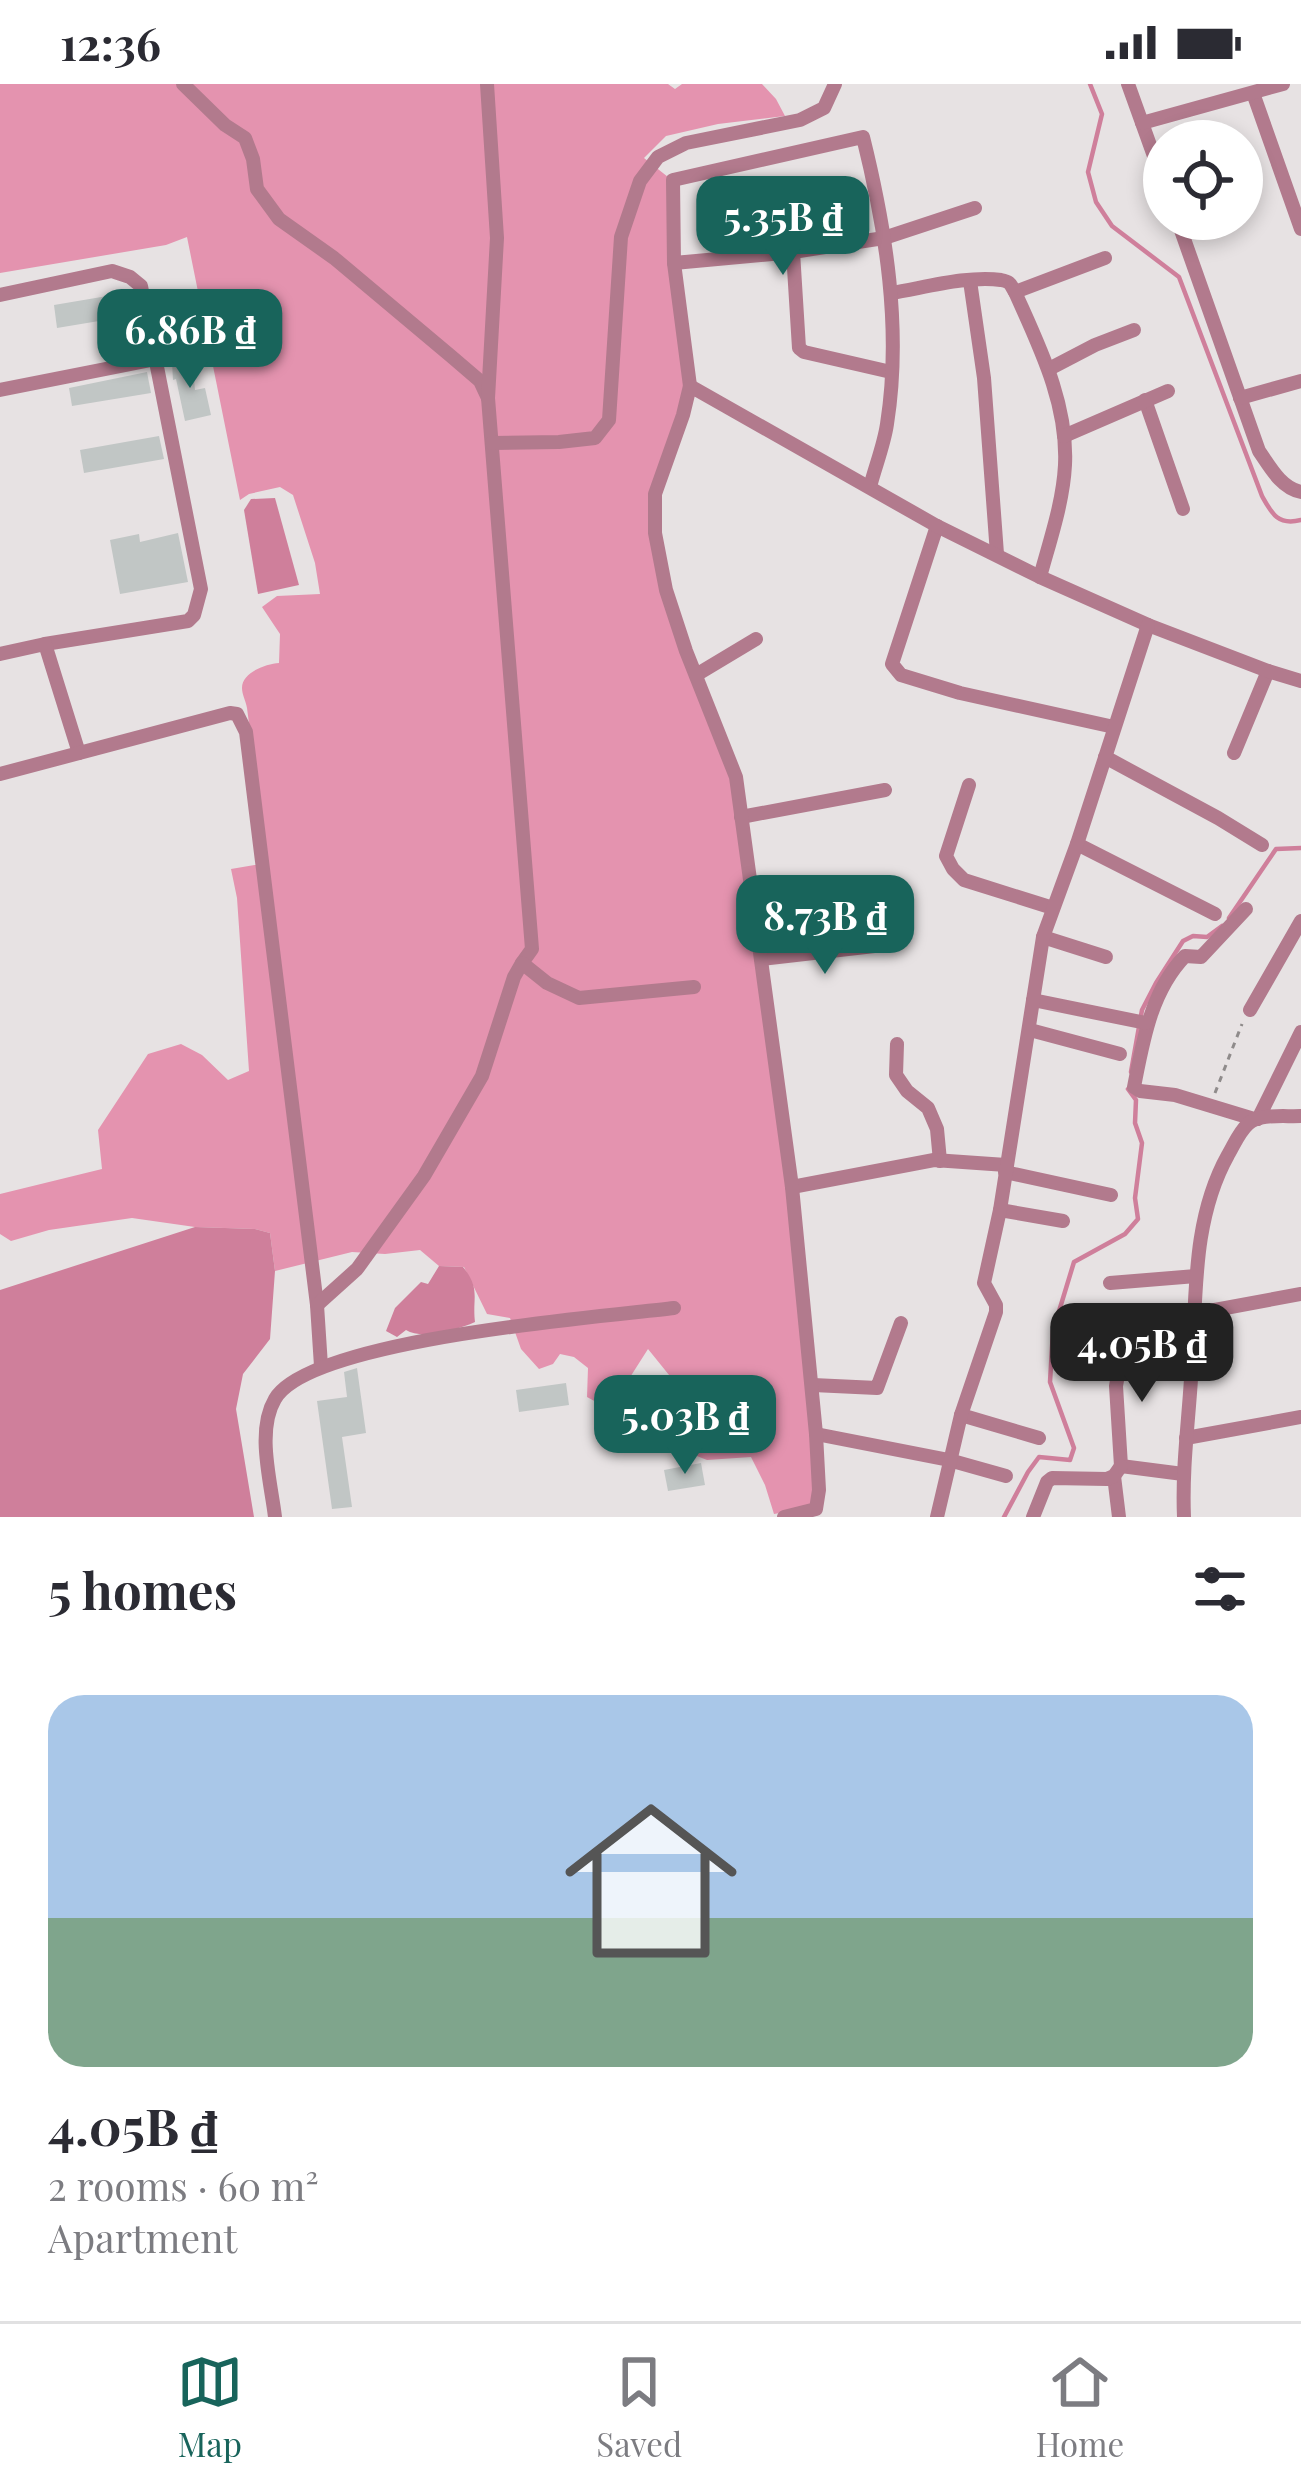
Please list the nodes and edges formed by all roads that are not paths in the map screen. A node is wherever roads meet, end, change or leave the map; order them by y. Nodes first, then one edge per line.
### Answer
1 (184, 84) edge
2 (487, 84) edge
3 (835, 84) edge
4 (1128, 84) edge
5 (1283, 84) edge
6 (1252, 93) junction
7 (1142, 123) joint
8 (975, 208) dead end
9 (1301, 229) edge
10 (884, 238) junction
11 (1184, 240) edge
12 (793, 252) junction
13 (1105, 258) dead end
14 (674, 263) junction
15 (970, 281) junction
16 (891, 292) junction
17 (1015, 292) junction
18 (0, 295) edge
19 (1134, 330) dead end
20 (156, 359) junction
21 (1049, 369) junction
22 (891, 372) junction
23 (1301, 381) edge
24 (690, 386) junction
25 (0, 390) edge
26 (1168, 391) dead end
27 (488, 398) junction
28 (1240, 398) junction
29 (1145, 400) junction
30 (1064, 436) junction
31 (492, 443) junction
32 (870, 487) junction
33 (1301, 492) edge
34 (1183, 509) dead end
35 (937, 526) junction
36 (997, 554) junction
37 (1040, 577) junction
38 (1148, 625) junction
39 (756, 639) dead end
40 (45, 644) junction
41 (0, 654) edge
42 (1268, 671) junction
43 (696, 675) junction
44 (1301, 681) edge
45 (1114, 727) junction
46 (1234, 753) dead end
47 (79, 754) junction
48 (1105, 757) junction
49 (0, 774) edge
50 (969, 785) dead end
51 (885, 790) dead end
52 (741, 817) junction
53 (1077, 844) junction
54 (1262, 845) dead end
55 (1053, 908) junction
56 (1246, 909) dead end
57 (1215, 914) dead end
58 (1301, 921) edge
59 (1042, 937) junction
60 (883, 946) dead end
61 (1106, 957) dead end
62 (761, 958) junction
63 (522, 963) junction
64 (694, 987) dead end
65 (1033, 1000) junction
66 (1250, 1010) road end
67 (1141, 1022) junction
68 (1030, 1030) junction
69 (1301, 1032) edge
70 (897, 1044) dead end
71 (1120, 1054) dead end
72 (1301, 1116) edge
73 (1256, 1119) junction
74 (940, 1161) junction
75 (1005, 1168) junction
76 (792, 1187) junction
77 (1111, 1195) dead end
78 (1000, 1210) junction
79 (1064, 1221) dead end
80 (1196, 1276) junction
81 (1110, 1283) dead end
82 (1301, 1294) edge
83 (317, 1305) junction
84 (674, 1308) dead end
85 (1193, 1314) junction
86 (1128, 1319) dead end
87 (901, 1323) dead end
88 (321, 1366) junction
89 (813, 1385) junction
90 (961, 1415) junction
91 (1301, 1417) edge
92 (816, 1434) junction
93 (1039, 1438) dead end
94 (1186, 1438) junction
95 (949, 1460) junction
96 (1117, 1471) junction
97 (1183, 1474) junction
98 (1006, 1476) dead end
99 (811, 1515) edge
100 (275, 1517) edge
101 (784, 1517) edge
102 (937, 1517) edge
103 (1033, 1517) edge
104 (1120, 1517) edge
105 (1184, 1517) edge

1 - 27 street
2 - 27 street
3 - 31 street
4 - 7 street
5 - 6 street
6 - 7 street
6 - 9 street
8 - 10 street
10 - 12 street
10 - 14 street
10 - 16 street
11 - 28 street
12 - 14 street
12 - 22 street
13 - 17 street
14 - 24 street
15 - 16 street
15 - 17 street
15 - 36 street
16 - 22 street
17 - 21 street
18 - 20 street
19 - 21 street
20 - 25 street
20 - 40 street
21 - 30 street
22 - 32 street
23 - 28 street
24 - 32 street
24 - 43 street
26 - 29 street
27 - 31 street
28 - 33 street
29 - 30 street
29 - 34 street
30 - 37 street
31 - 63 street
32 - 35 street
35 - 36 street
35 - 45 street
36 - 37 street
37 - 38 street
38 - 42 street
38 - 45 street
39 - 43 street
40 - 41 street
40 - 47 street
42 - 44 street
42 - 46 street
43 - 52 street
45 - 48 street
47 - 49 street
47 - 83 street
48 - 53 street
48 - 54 street
50 - 55 street
51 - 52 street
52 - 62 street
53 - 55 street
53 - 57 street
55 - 59 street
56 - 67 street
58 - 66 street
59 - 61 street
59 - 65 street
60 - 62 street
62 - 76 street
63 - 64 street
63 - 83 street
65 - 67 street
65 - 68 street
67 - 73 street
68 - 71 street
68 - 75 street
69 - 73 street
70 - 74 street
72 - 73 street
73 - 80 street
74 - 75 street
74 - 76 street
75 - 77 street
75 - 78 street
76 - 89 street
78 - 79 street
78 - 90 street
80 - 81 street
80 - 85 street
82 - 85 street
83 - 88 street
84 - 88 street
85 - 94 street
86 - 96 street
87 - 89 street
88 - 100 street
89 - 92 street
90 - 93 street
90 - 95 street
91 - 94 street
92 - 95 street
92 - 99 street
94 - 97 street
95 - 98 street
95 - 102 street
96 - 97 street
96 - 103 street
96 - 104 street
97 - 105 street
99 - 101 street

